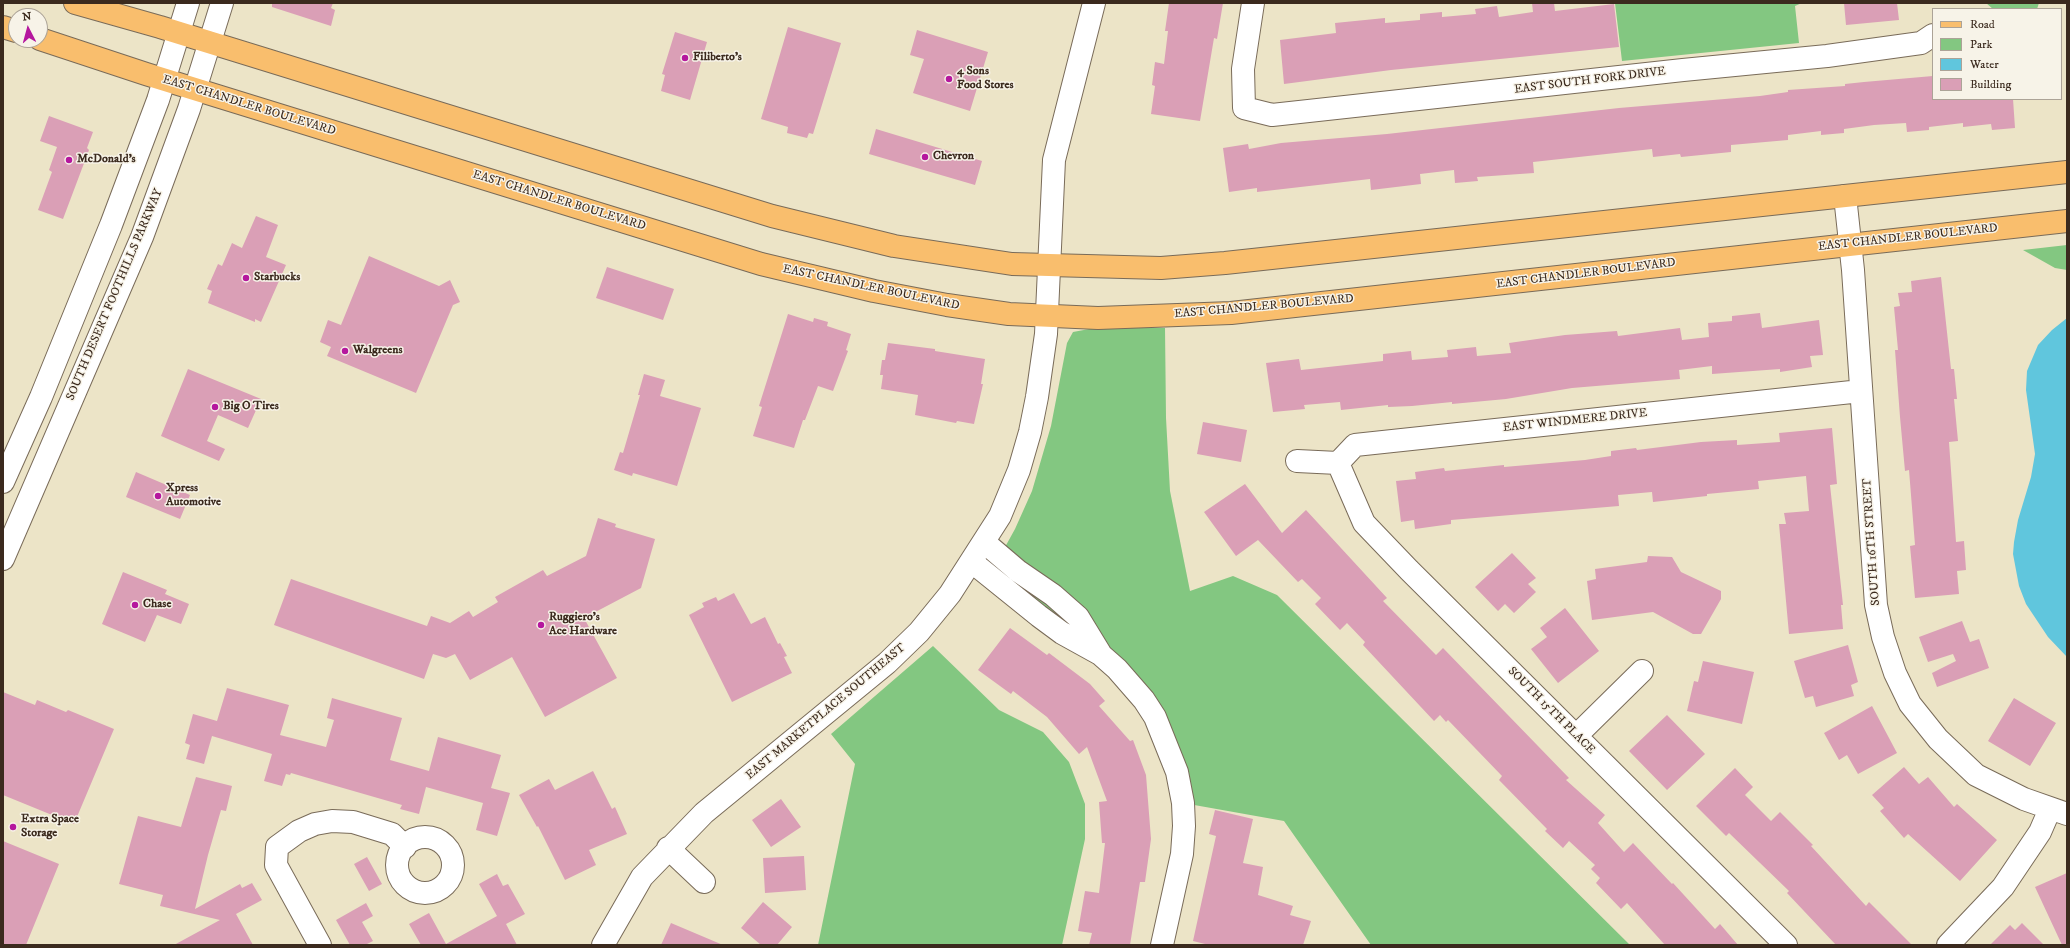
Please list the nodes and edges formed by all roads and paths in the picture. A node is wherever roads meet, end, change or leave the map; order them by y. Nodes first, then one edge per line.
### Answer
1 (75, 3) edge
2 (188, 3) edge
3 (222, 3) edge
4 (1094, 3) edge
5 (1253, 3) edge
6 (179, 32) junction
7 (1932, 36) edge
8 (48, 42) edge
9 (211, 42) junction
10 (165, 80) junction
11 (195, 89) junction
12 (2067, 172) edge
13 (1845, 196) junction
14 (2067, 221) edge
15 (1850, 244) junction
16 (1049, 265) junction
17 (1047, 315) junction
18 (1861, 391) junction
19 (1297, 461) dead end
20 (1338, 464) junction
21 (3, 482) edge
22 (984, 542) junction
23 (3, 559) edge
24 (972, 562) junction
25 (1100, 654) junction
26 (1642, 671) dead end
27 (1576, 736) junction
28 (2059, 812) edge
29 (405, 847) dead end
30 (668, 848) junction
31 (704, 882) dead end
32 (320, 945) edge
33 (603, 945) edge
34 (1162, 945) edge
35 (1786, 945) edge
36 (1948, 945) edge

1 - 6 main road
2 - 6 street
3 - 9 street, SOUTH DESERT FOOTHILLS PARKWAY
4 - 16 street, EAST MARKETPLACE SOUTHEAST
5 - 7 street, EAST SOUTH FORK DRIVE
6 - 9 main road
6 - 10 street
8 - 10 main road, EAST CHANDLER BOULEVARD
9 - 11 street, SOUTH DESERT FOOTHILLS PARKWAY
9 - 16 main road
10 - 11 main road, EAST CHANDLER BOULEVARD
10 - 21 street
11 - 17 main road, EAST CHANDLER BOULEVARD
11 - 23 street, SOUTH DESERT FOOTHILLS PARKWAY
12 - 13 main road
13 - 15 street, SOUTH 16TH STREET
13 - 16 main road
14 - 15 main road, EAST CHANDLER BOULEVARD
15 - 17 main road, EAST CHANDLER BOULEVARD
15 - 18 street, SOUTH 16TH STREET
16 - 17 street, EAST MARKETPLACE SOUTHEAST
17 - 22 street, EAST MARKETPLACE SOUTHEAST
18 - 20 street, EAST WINDMERE DRIVE
18 - 28 street, SOUTH 16TH STREET
19 - 20 street
20 - 27 street, SOUTH 15TH PLACE
22 - 24 street, EAST MARKETPLACE SOUTHEAST
22 - 25 street
24 - 25 street
24 - 30 street, EAST MARKETPLACE SOUTHEAST
25 - 34 street
26 - 27 street
27 - 35 street, SOUTH 15TH PLACE
28 - 36 street
29 - 32 street
30 - 31 street
30 - 33 street, EAST MARKETPLACE SOUTHEAST

